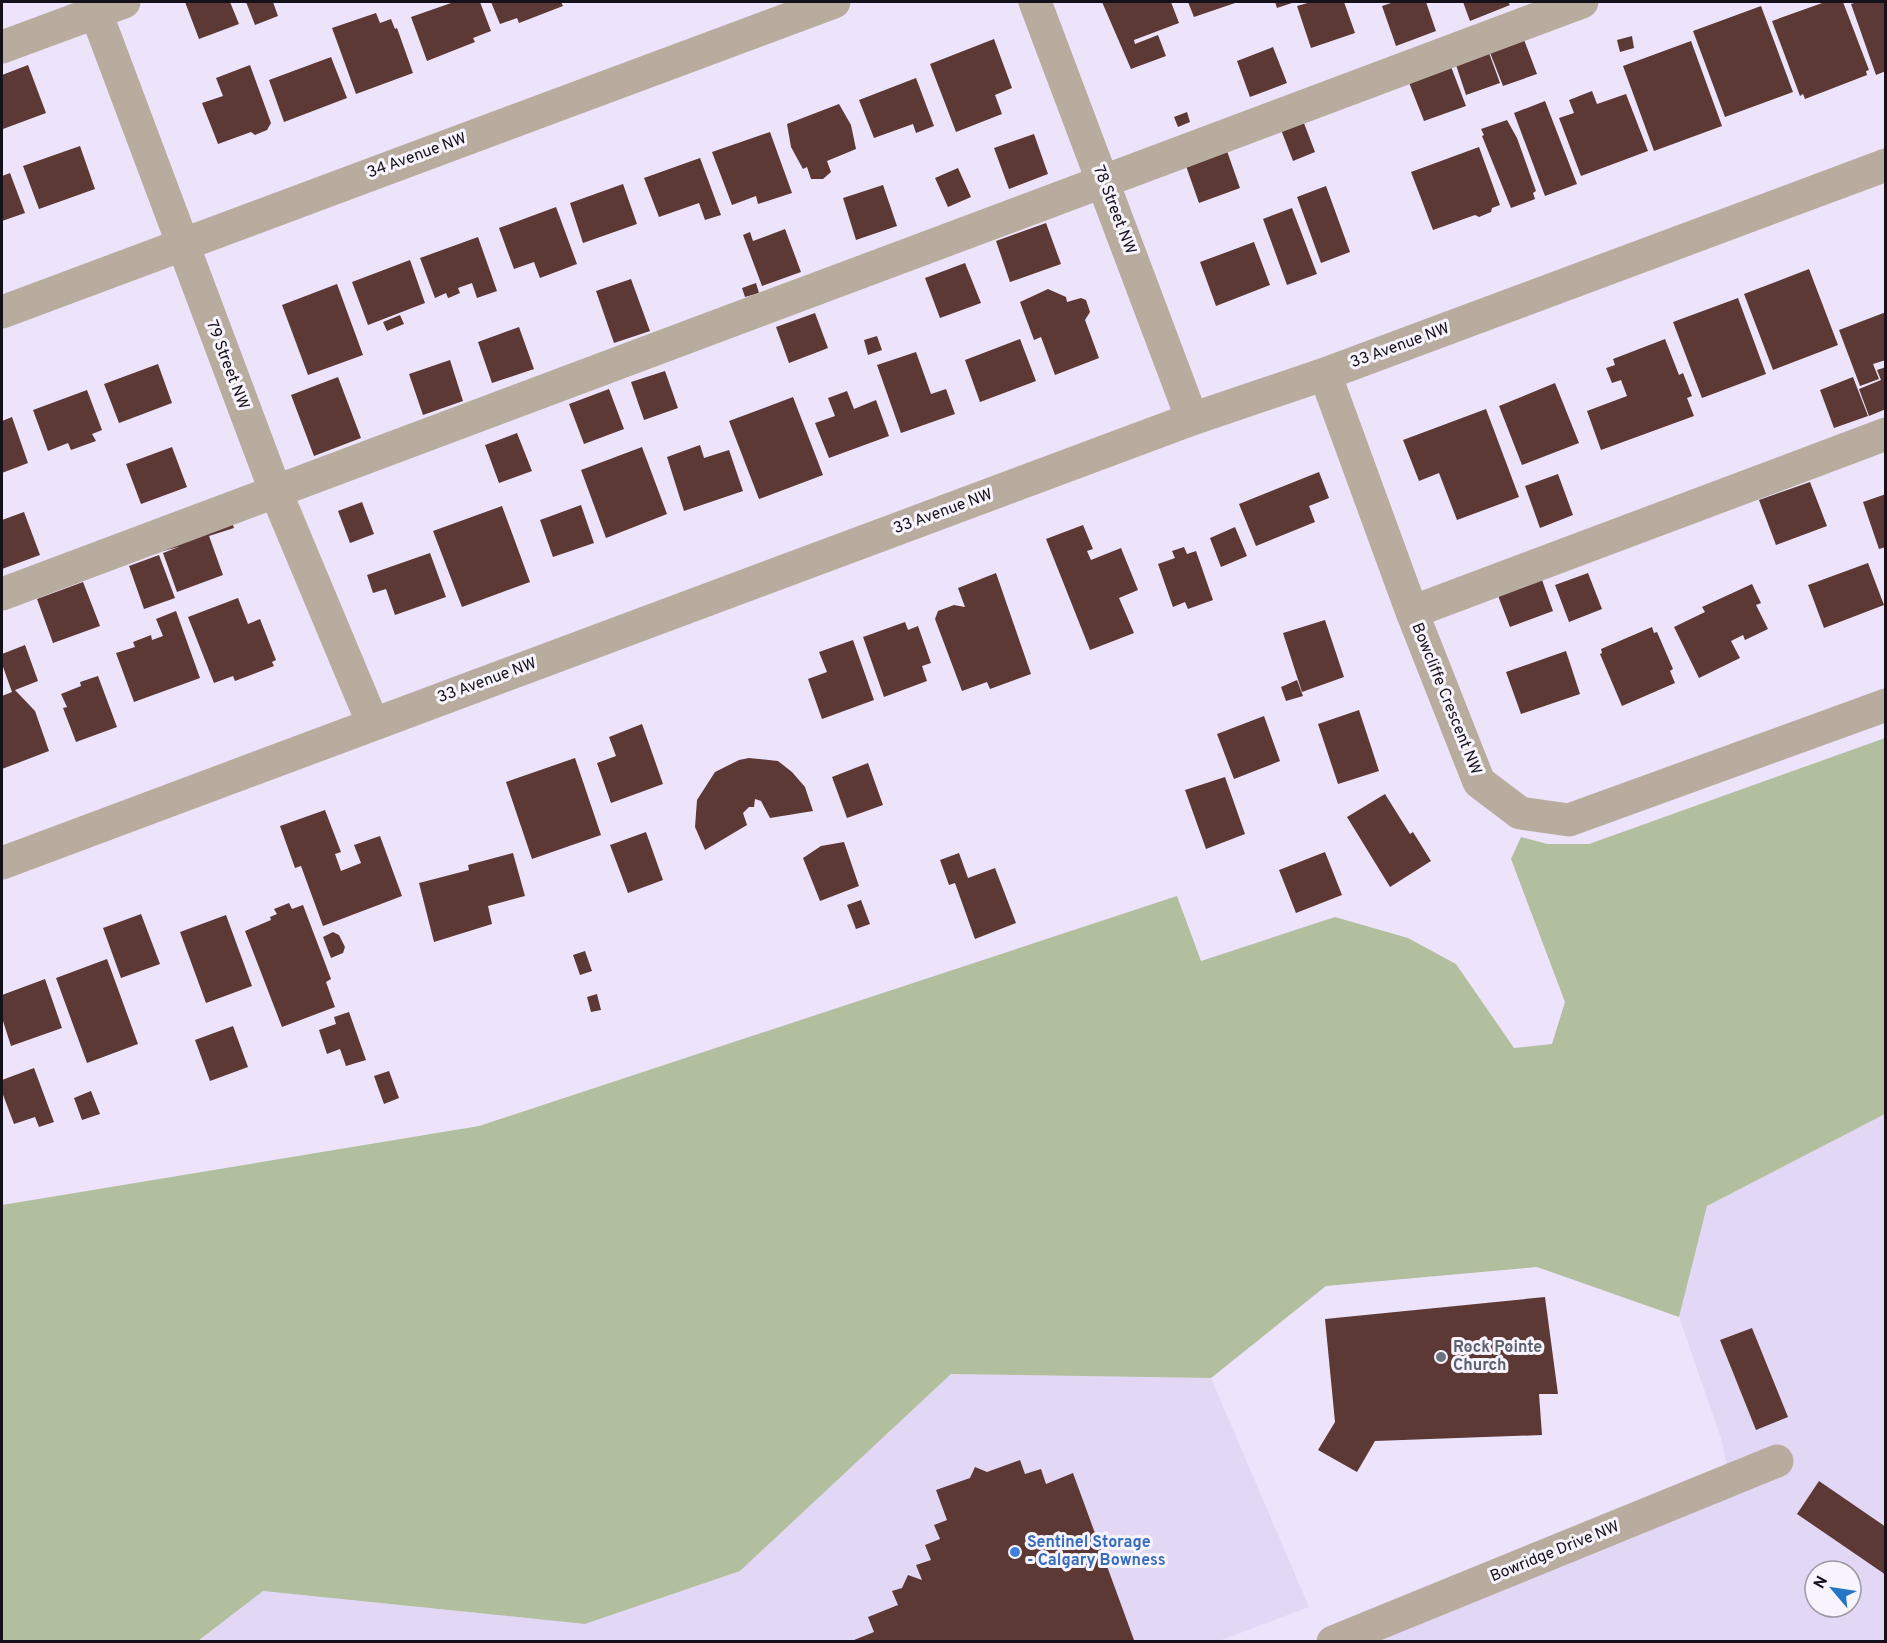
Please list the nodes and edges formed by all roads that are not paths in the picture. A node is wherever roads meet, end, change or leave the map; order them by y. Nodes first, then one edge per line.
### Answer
1 (834, 2) edge
2 (1035, 2) edge
3 (1582, 2) edge
4 (104, 5) edge
5 (2, 47) edge
6 (1886, 165) edge
7 (1103, 182) junction
8 (181, 243) junction
9 (2, 312) edge
10 (1325, 374) junction
11 (1192, 419) junction
12 (1886, 434) edge
13 (275, 490) junction
14 (2, 594) edge
15 (1412, 612) junction
16 (1886, 705) edge
17 (374, 724) junction
18 (2, 863) edge
19 (1777, 1461) dead end
20 (1333, 1641) edge

1 - 8 street, 34 Avenue NW
2 - 7 street, 78 Street NW
3 - 7 street
4 - 5 street
4 - 8 street, 79 Street NW
6 - 10 street, 33 Avenue NW
7 - 11 street, 78 Street NW
7 - 13 street
8 - 9 street, 34 Avenue NW
8 - 13 street, 79 Street NW
10 - 11 street, 33 Avenue NW
10 - 15 street, Bowcliffe Crescent NW
11 - 17 street, 33 Avenue NW
12 - 15 street
13 - 14 street
13 - 17 street, 79 Street NW
15 - 16 street, Bowcliffe Crescent NW
17 - 18 street, 33 Avenue NW
19 - 20 street, Bowridge Drive NW

